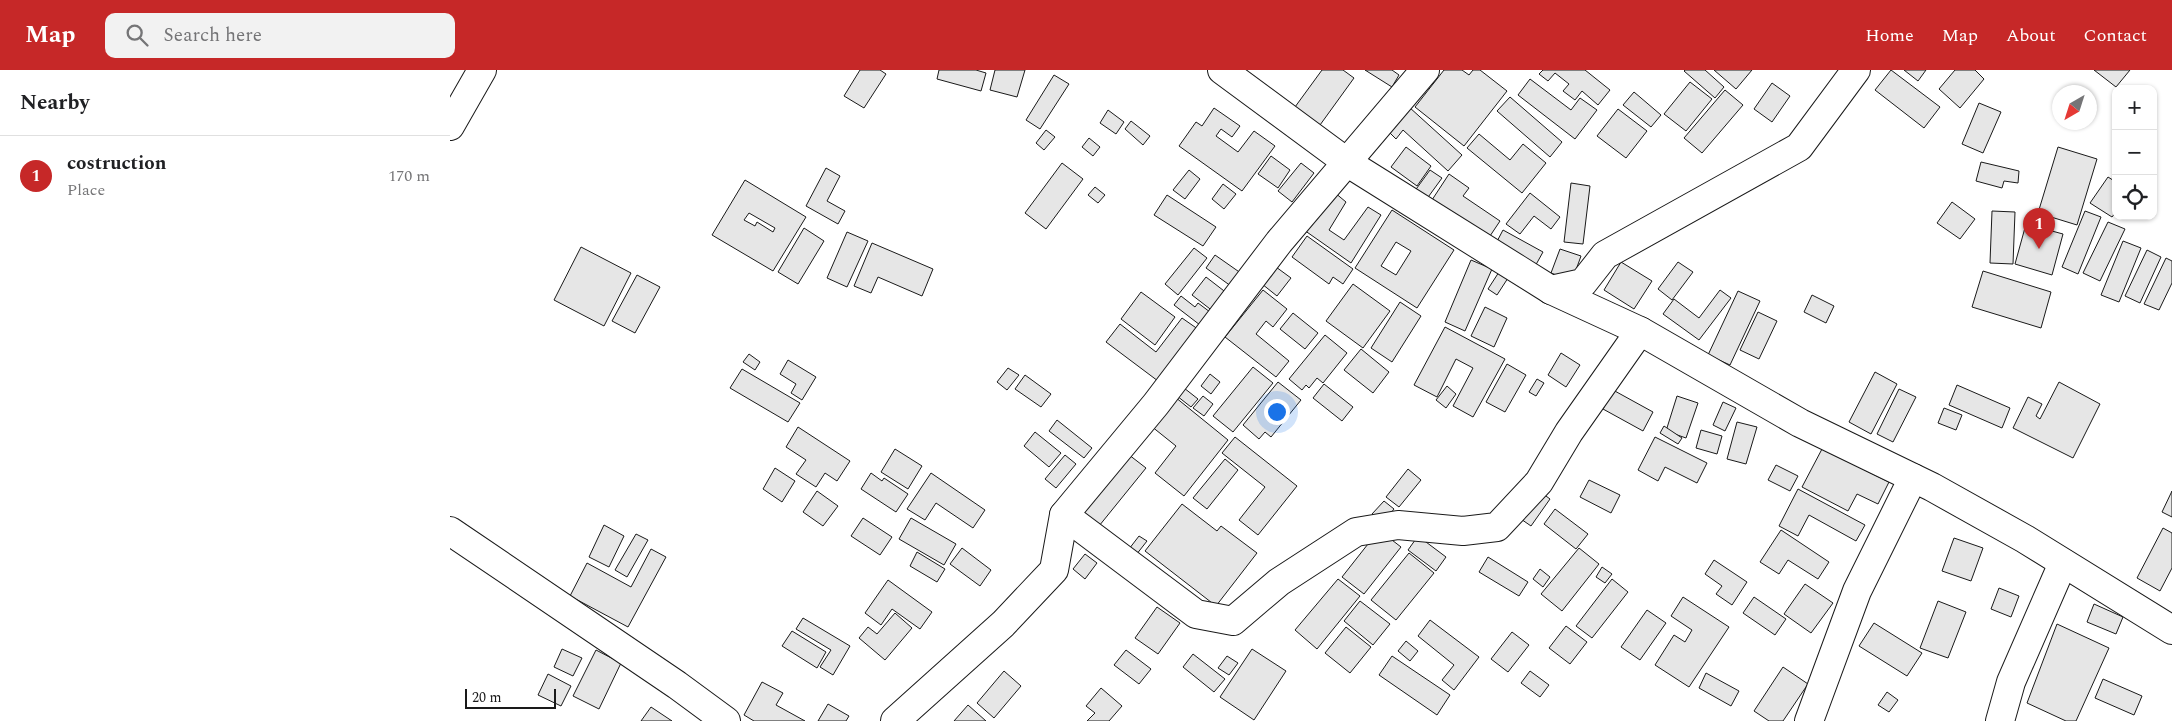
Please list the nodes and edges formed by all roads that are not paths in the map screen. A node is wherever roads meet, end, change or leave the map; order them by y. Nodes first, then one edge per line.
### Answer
1 (482, 70) edge
2 (1222, 70) edge
3 (1425, 70) edge
4 (1856, 70) edge
5 (450, 126) edge
6 (1348, 163) junction
7 (1551, 290) junction
8 (1640, 331) junction
9 (1913, 478) junction
10 (1064, 515) junction
11 (450, 531) edge
12 (2063, 562) junction
13 (2172, 630) edge
14 (726, 721) edge
15 (895, 721) edge
16 (1808, 721) edge
17 (2000, 721) edge

1 - 5 street
2 - 6 street
3 - 6 street
4 - 7 street
6 - 7 street
6 - 10 street
7 - 8 street
8 - 9 street
8 - 10 street
9 - 12 street
9 - 16 street
10 - 15 street
11 - 14 street
12 - 13 street
12 - 17 street

